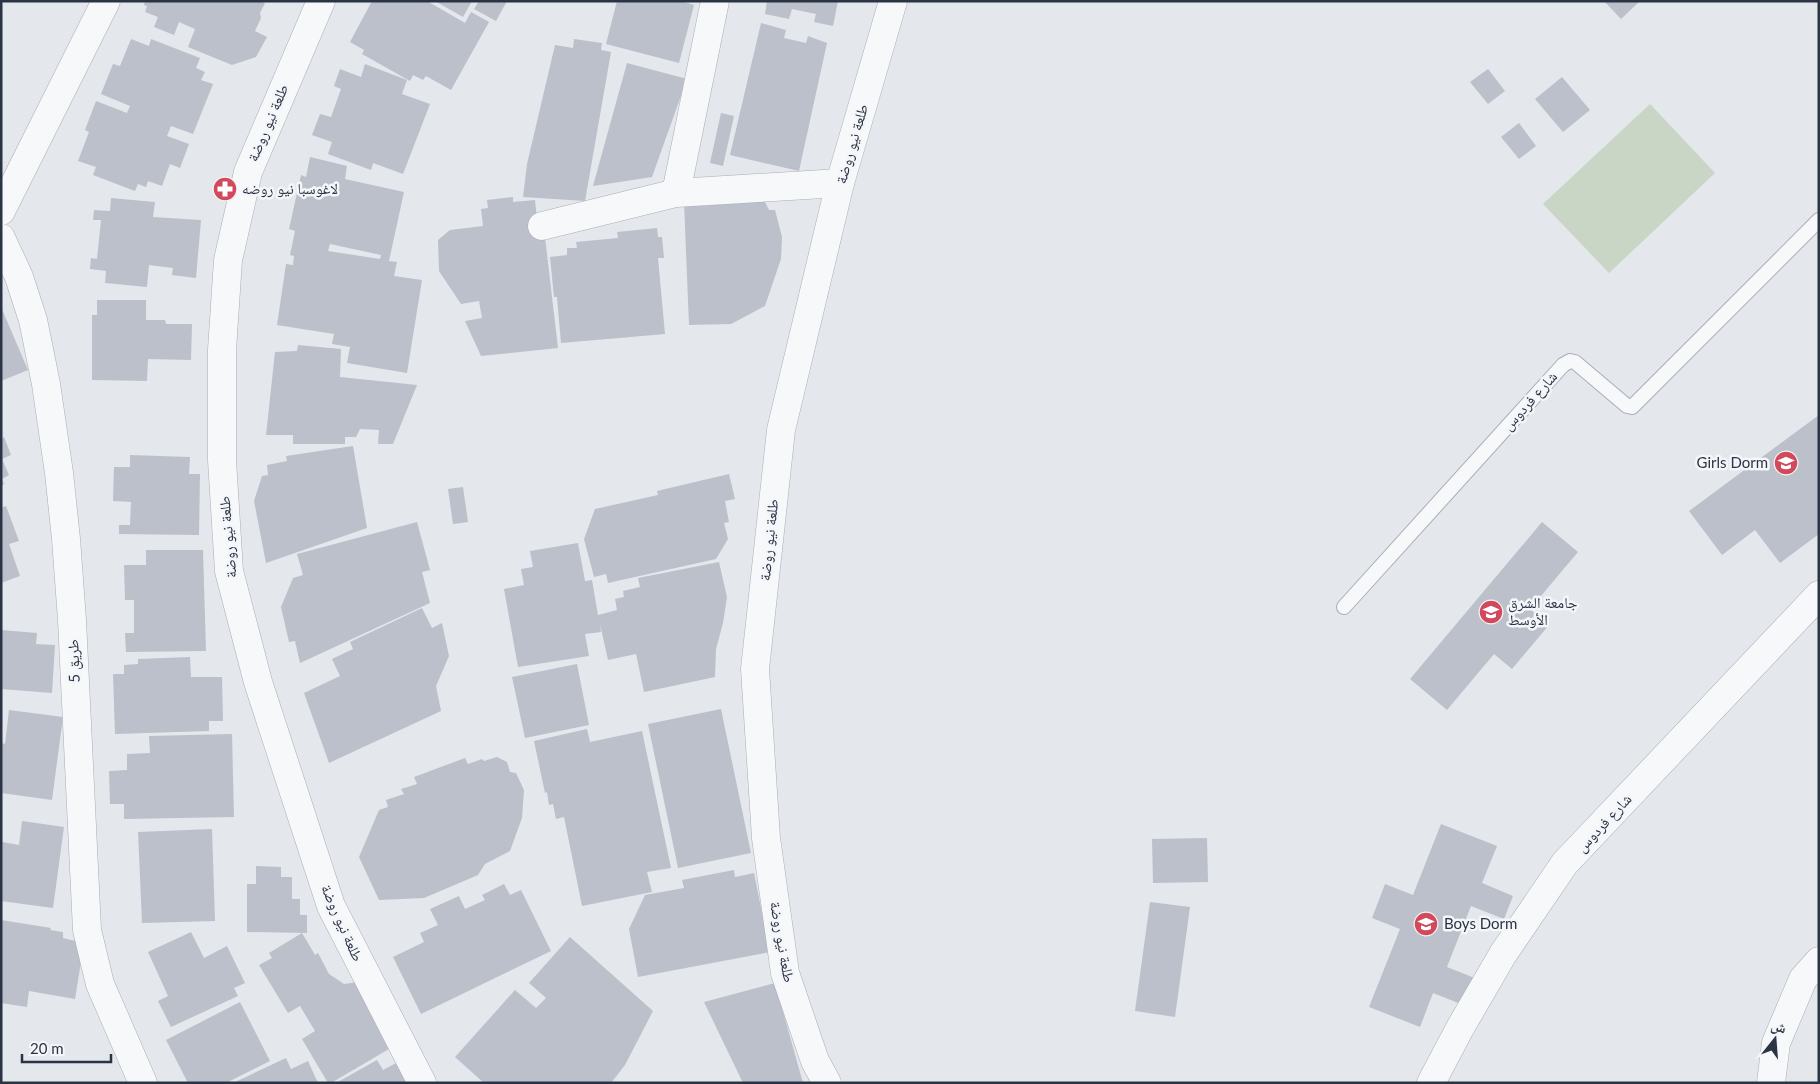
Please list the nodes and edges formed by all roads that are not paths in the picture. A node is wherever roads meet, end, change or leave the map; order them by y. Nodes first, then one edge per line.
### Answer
1 (106, 1) edge
2 (322, 1) edge
3 (715, 1) edge
4 (893, 1) edge
5 (840, 183) junction
6 (676, 193) junction
7 (1, 211) edge
8 (1819, 220) edge
9 (542, 226) dead end
10 (1, 238) edge
11 (1819, 595) edge
12 (1344, 608) dead end
13 (1819, 961) edge
14 (143, 1083) edge
15 (422, 1083) edge
16 (827, 1083) edge
17 (1431, 1083) edge
18 (1771, 1083) edge

1 - 7 street
2 - 15 street, طلعة نيو روضة
3 - 6 street
4 - 5 street, طلعة نيو روضة
5 - 6 street
5 - 16 street, طلعة نيو روضة
6 - 9 street
8 - 12 lane, شارع فردوس
10 - 14 street, طريق 5
11 - 17 street, شارع فردوس
13 - 18 street

